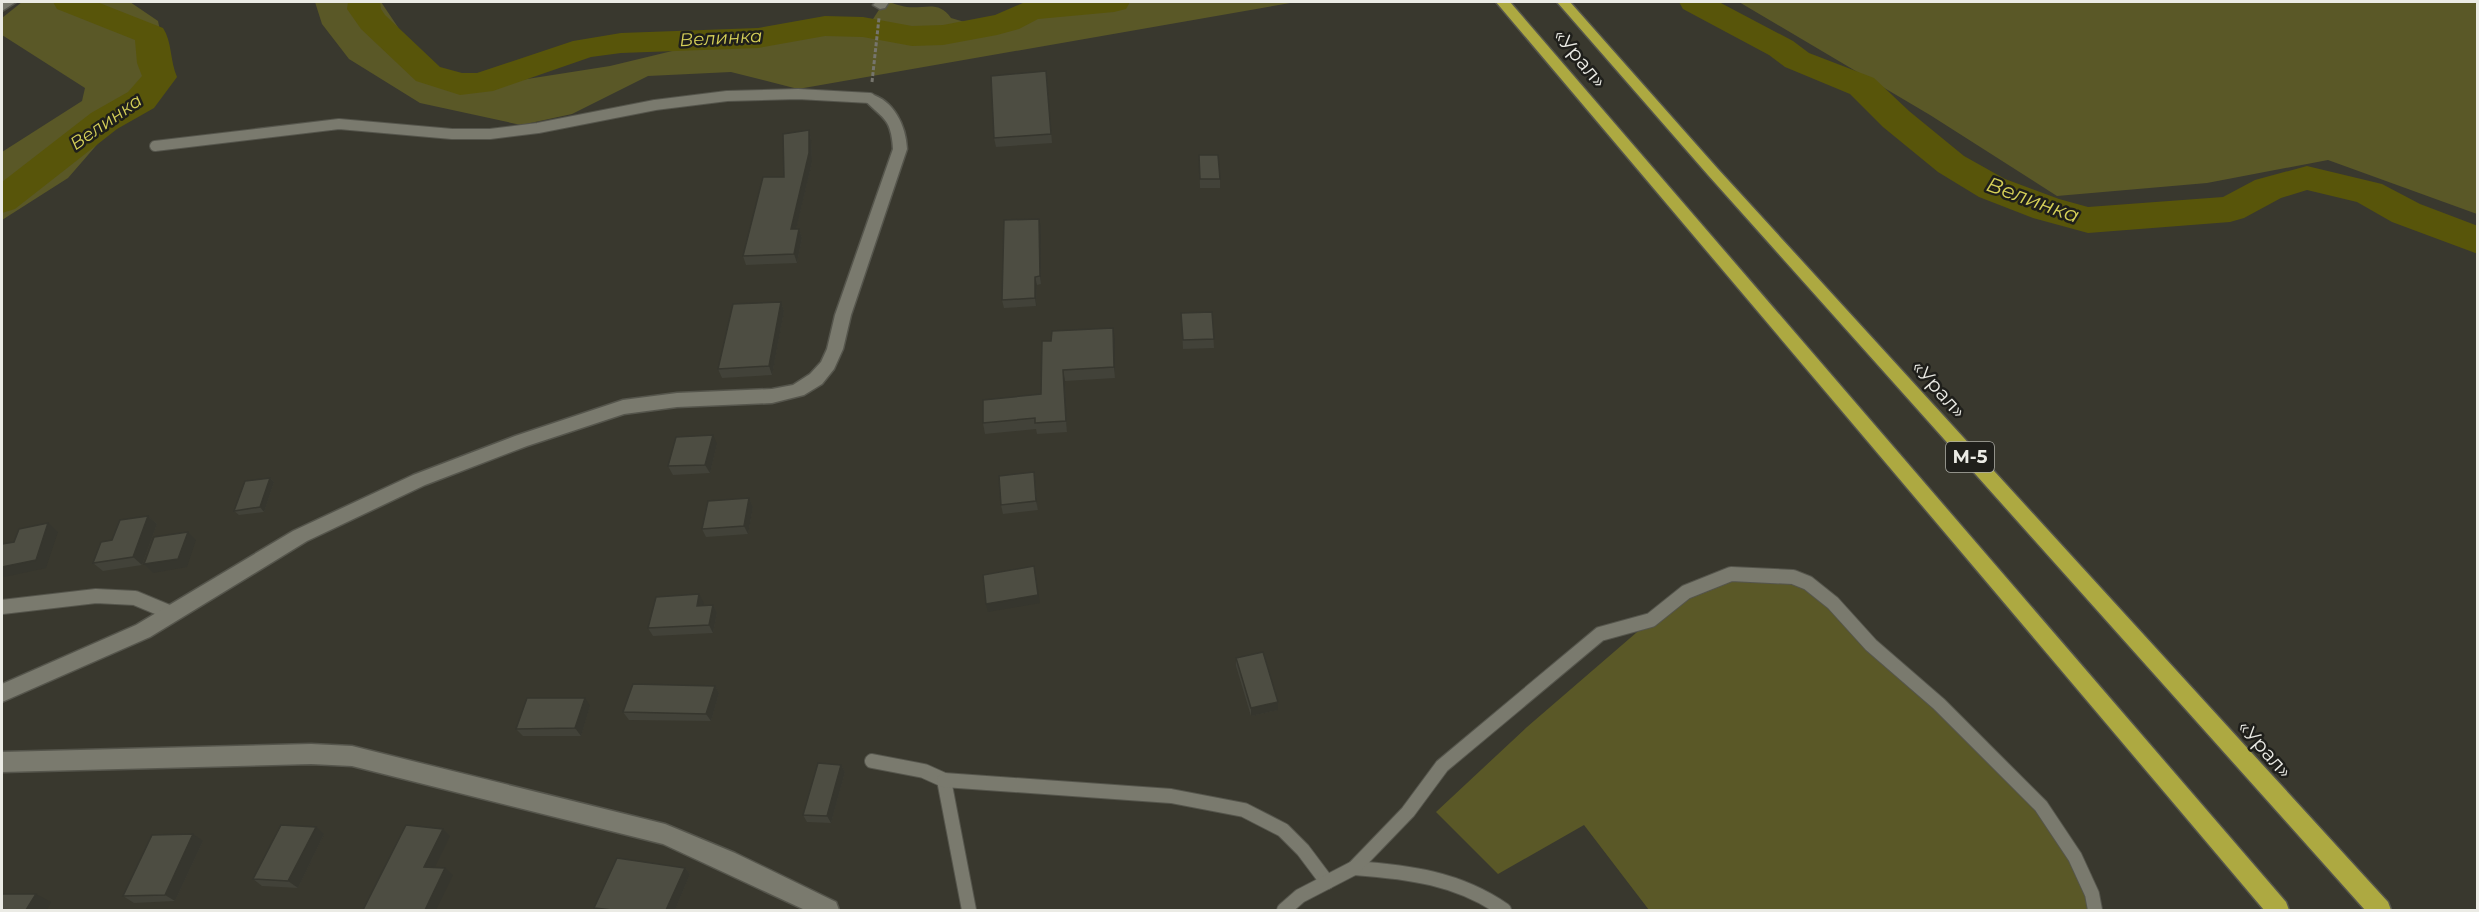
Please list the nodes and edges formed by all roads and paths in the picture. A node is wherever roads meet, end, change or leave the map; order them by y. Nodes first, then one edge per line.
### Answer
1 (9, 2) edge
2 (1503, 2) edge
3 (1563, 2) edge
4 (881, 3) edge
5 (2, 7) edge
6 (870, 98) junction
7 (155, 146) dead end
8 (2, 607) edge
9 (171, 613) junction
10 (2, 693) edge
11 (872, 761) dead end
12 (2, 762) edge
13 (944, 780) junction
14 (1354, 868) junction
15 (1327, 882) junction
16 (828, 910) edge
17 (969, 910) edge
18 (1284, 910) edge
19 (1504, 910) edge
20 (2095, 910) edge
21 (2277, 910) edge
22 (2380, 910) edge

1 - 5 street
2 - 21 highway, «Урал»
3 - 22 highway, «Урал» / М-5
4 - 6 path
6 - 7 lane
6 - 9 street
8 - 9 lane
9 - 10 street
11 - 13 lane
12 - 16 street
13 - 15 lane
13 - 17 lane
14 - 15 lane
14 - 19 lane
14 - 20 lane
15 - 18 lane

